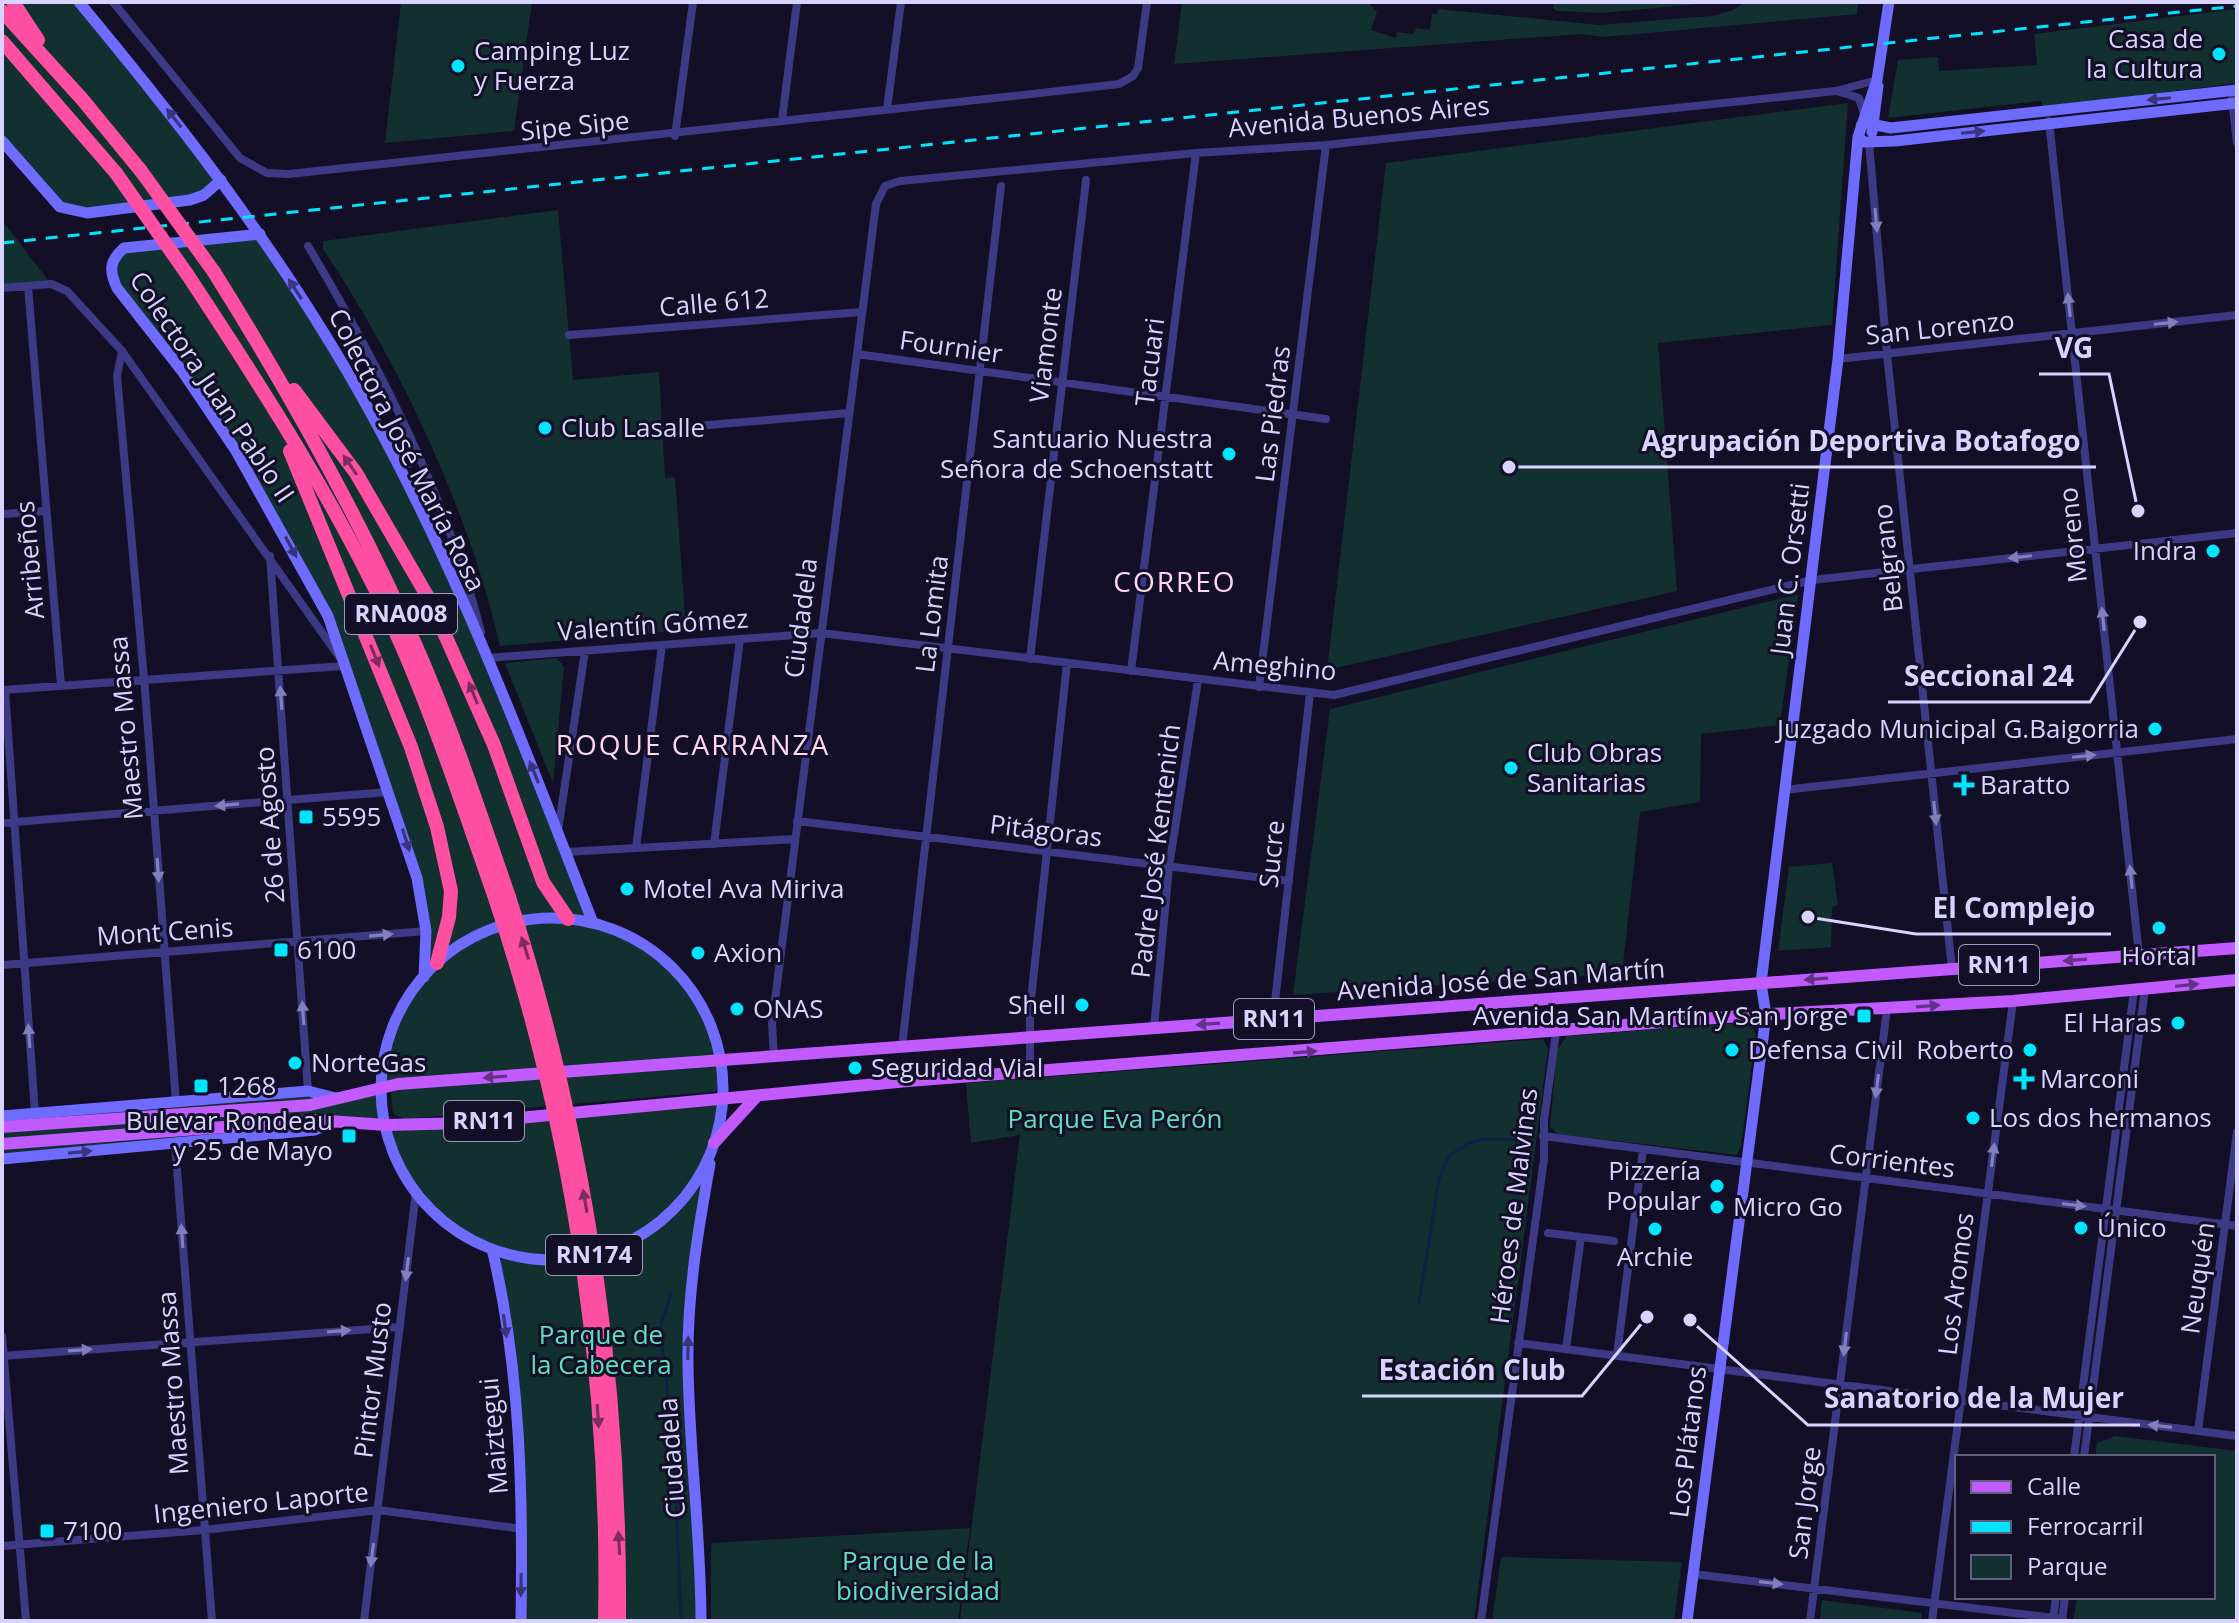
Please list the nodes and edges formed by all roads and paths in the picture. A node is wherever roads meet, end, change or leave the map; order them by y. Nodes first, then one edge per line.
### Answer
1 (13, 2) edge
2 (80, 2) edge
3 (113, 2) edge
4 (693, 2) edge
5 (797, 2) edge
6 (901, 2) edge
7 (1147, 2) edge
8 (1889, 2) edge
9 (2, 11) edge
10 (2, 41) edge
11 (50, 61) junction
12 (1877, 80) junction
13 (1836, 91) junction
14 (2235, 97) edge
15 (887, 109) junction
16 (2049, 117) junction
17 (782, 120) junction
18 (1865, 129) junction
19 (675, 136) junction
20 (2, 141) edge
21 (2237, 143) edge
22 (1326, 145) junction
23 (1196, 153) junction
24 (221, 180) junction
25 (1086, 180) dead end
26 (885, 186) joint
27 (1001, 186) dead end
28 (260, 234) junction
29 (308, 246) dead end
30 (28, 286) junction
31 (2, 288) edge
32 (862, 312) junction
33 (2237, 315) edge
34 (2072, 334) junction
35 (569, 335) dead end
36 (260, 345) junction
37 (122, 351) junction
38 (857, 354) junction
39 (1887, 354) junction
40 (1838, 359) junction
41 (980, 372) junction
42 (256, 378) junction
43 (1062, 382) junction
44 (1166, 396) junction
45 (849, 413) junction
46 (1293, 414) junction
47 (1326, 419) dead end
48 (662, 429) dead end
49 (420, 456) junction
50 (395, 463) junction
51 (46, 511) junction
52 (2, 514) edge
53 (2237, 533) edge
54 (2095, 549) junction
55 (270, 556) junction
56 (1909, 569) junction
57 (1812, 580) junction
58 (821, 633) junction
59 (740, 639) junction
60 (662, 645) junction
61 (948, 648) junction
62 (585, 651) junction
63 (488, 658) junction
64 (1030, 659) junction
65 (1067, 663) junction
66 (343, 664) junction
67 (279, 671) junction
68 (1131, 671) junction
69 (143, 680) junction
70 (1198, 680) junction
71 (61, 686) junction
72 (1259, 687) junction
73 (3, 690) edge
74 (1310, 693) junction
75 (2237, 739) edge
76 (2117, 753) junction
77 (1931, 773) junction
78 (1784, 790) junction
79 (388, 792) junction
80 (288, 800) junction
81 (154, 811) junction
82 (797, 821) junction
83 (14, 822) junction
84 (2, 823) edge
85 (558, 831) junction
86 (926, 837) junction
87 (795, 839) junction
88 (714, 844) junction
89 (636, 848) junction
90 (566, 852) junction
91 (1046, 852) junction
92 (1169, 867) junction
93 (1289, 881) junction
94 (502, 899) junction
95 (568, 919) junction
96 (593, 923) junction
97 (426, 931) junction
98 (298, 942) junction
99 (2237, 948) edge
100 (164, 952) junction
101 (2139, 955) junction
102 (24, 963) junction
103 (437, 963) junction
104 (2, 965) edge
105 (1952, 969) junction
106 (424, 977) junction
107 (2237, 980) edge
108 (1761, 983) junction
109 (2140, 989) junction
110 (2013, 1001) junction
111 (1887, 1009) junction
112 (1766, 1015) junction
113 (1273, 1019) junction
114 (1154, 1028) junction
115 (1556, 1033) junction
116 (1029, 1040) junction
117 (902, 1047) junction
118 (774, 1058) junction
119 (721, 1061) junction
120 (1030, 1072) junction
121 (382, 1086) junction
122 (308, 1091) junction
123 (757, 1096) junction
124 (336, 1098) junction
125 (723, 1098) junction
126 (176, 1103) junction
127 (35, 1113) junction
128 (2, 1116) edge
129 (335, 1122) junction
130 (386, 1125) junction
131 (2, 1127) edge
132 (2237, 1132) edge
133 (1543, 1136) junction
134 (175, 1143) junction
135 (2, 1144) edge
136 (713, 1146) junction
137 (1643, 1149) junction
138 (2, 1159) edge
139 (1747, 1162) junction
140 (1866, 1178) junction
141 (416, 1192) junction
142 (1988, 1194) junction
143 (2111, 1210) junction
144 (2225, 1225) junction
145 (2237, 1226) edge
146 (1548, 1233) dead end
147 (1581, 1237) junction
148 (1614, 1241) dead end
149 (492, 1249) junction
150 (400, 1327) junction
151 (2, 1336) edge
152 (189, 1342) junction
153 (1518, 1343) junction
154 (1566, 1349) junction
155 (1617, 1355) junction
156 (3, 1356) edge
157 (1720, 1368) junction
158 (1840, 1384) junction
159 (1961, 1400) junction
160 (2084, 1416) junction
161 (2198, 1431) junction
162 (2237, 1436) edge
163 (2074, 1455) edge
164 (2084, 1455) edge
165 (378, 1510) junction
166 (523, 1529) junction
167 (204, 1530) junction
168 (19, 1545) junction
169 (2, 1546) edge
170 (1693, 1574) junction
171 (1814, 1589) junction
172 (2056, 1599) edge
173 (2064, 1599) edge
174 (1935, 1603) junction
175 (2058, 1620) edge
176 (26, 1621) edge
177 (212, 1621) edge
178 (364, 1621) edge
179 (521, 1621) edge
180 (605, 1621) edge
181 (619, 1621) edge
182 (701, 1621) edge
183 (1481, 1621) edge
184 (1687, 1621) edge
185 (1810, 1621) edge
186 (1932, 1621) edge

1 - 11 highway
24 -> 2 main road, Colectora José María Rosa
3 - 19 street, Sipe Sipe
4 - 19 street
5 - 17 street
6 - 15 street
7 - 15 street, Sipe Sipe
8 - 12 main road, Juan C. Orsetti
9 - 11 highway, RNA008
10 - 42 highway, RNA008, bridge
11 - 36 highway, RNA008, bridge
12 - 13 street, Avenida Buenos Aires
12 - 18 main road, Juan C. Orsetti
13 - 18 street
13 - 22 street, Avenida Buenos Aires
14 - 16 main road
14 - 21 street
15 - 17 street, Sipe Sipe
16 - 18 main road
34 -> 16 street, Moreno
17 - 19 street, Sipe Sipe
18 -> 39 street, Belgrano
18 - 40 main road, Juan C. Orsetti
20 - 24 main road
22 - 23 street, Avenida Buenos Aires
22 - 46 street, Las Piedras
23 - 26 street, Avenida Buenos Aires
23 - 44 street, Tacuari
24 - 28 main road, Colectora José María Rosa
25 - 43 street, Viamonte
26 - 32 street, Ciudadela
27 - 41 street, La Lomita
50 -> 28 main road, Colectora José María Rosa
28 -> 66 main road, Colectora Juan Pablo II
29 - 49 street
30 - 31 street
30 - 37 street
30 - 51 street, Arribeños
32 - 35 street, Calle 612
32 - 38 street, Ciudadela
34 -> 33 street, San Lorenzo
34 - 39 street, San Lorenzo
34 - 54 street, Moreno
36 - 94 highway, RNA008
95 -> 36 highway
37 - 55 street
37 - 69 street, Maestro Massa
38 - 41 street, Fournier
38 - 45 street, Ciudadela
39 - 40 street, San Lorenzo
39 - 56 street, Belgrano
40 - 57 main road, Juan C. Orsetti
41 - 43 street, Fournier
41 - 61 street, La Lomita
42 - 94 highway, RNA008
42 -> 103 highway
43 - 44 street, Fournier
43 - 64 street, Viamonte
44 - 46 street, Fournier
44 - 68 street, Tacuari
45 - 48 street
45 - 58 street, Ciudadela
46 - 47 street, Fournier
46 - 72 street, Las Piedras
49 - 50 street
49 - 63 street
50 - 63 main road, Colectora José María Rosa
51 - 52 street
51 - 71 street, Arribeños
53 - 54 street, Ameghino
54 -> 56 street, Ameghino
76 -> 54 street, Moreno
55 - 66 street
55 - 67 street, 26 de Agosto
56 - 57 street, Ameghino
56 - 77 street, Belgrano
57 - 74 street, Ameghino
57 - 78 main road, Juan C. Orsetti
58 - 59 street, Valentín Gómez
58 - 61 street, Ameghino
58 - 82 street, Ciudadela
59 - 60 street, Valentín Gómez
59 - 88 street
60 - 62 street, Valentín Gómez
60 - 89 street
61 - 64 street, Ameghino
61 - 86 street, La Lomita
62 - 63 street, Valentín Gómez
62 - 85 street
85 -> 63 main road, Colectora José María Rosa
64 - 65 street, Ameghino
65 - 68 street, Ameghino
65 - 91 street
66 - 67 street
66 - 79 main road, Colectora Juan Pablo II
67 - 69 street
80 -> 67 street, 26 de Agosto
68 - 70 street, Ameghino
69 - 71 street
69 - 81 street, Maestro Massa
70 - 72 street, Ameghino
70 - 92 street, Padre José Kentenich
71 - 73 street
72 - 74 street, Ameghino
73 - 83 street
74 - 93 street, Sucre
75 - 76 street
77 -> 76 street
101 -> 76 street, Moreno
77 - 78 street
77 -> 105 street, Belgrano
78 - 108 main road, Juan C. Orsetti
79 - 80 street
79 -> 97 main road, Colectora Juan Pablo II
80 -> 81 street
80 - 98 street, 26 de Agosto
81 - 83 street
81 -> 100 street, Maestro Massa
82 - 86 street, Pitágoras
82 - 87 street, Ciudadela
83 - 84 street
83 - 102 street
85 - 90 main road, Colectora José María Rosa
86 - 91 street, Pitágoras
86 - 117 street, La Lomita
87 - 88 street
87 - 118 street, Ciudadela
88 - 89 street
89 - 90 street
90 - 96 main road, Colectora José María Rosa
91 - 92 street, Pitágoras
91 - 116 street
92 - 93 street, Pitágoras
92 - 114 street, Padre José Kentenich
93 - 113 street, Sucre
94 -> 180 highway, RN174, bridge
181 -> 94 highway, RN174, bridge
95 - 96 main road, Ciudadela
95 - 103 main road, Ciudadela
96 - 119 main road, Ciudadela
98 -> 97 street, Mont Cenis
97 - 106 main road, Colectora Juan Pablo II
98 - 100 street, Mont Cenis
122 -> 98 street, 26 de Agosto
99 - 101 main road, Avenida José de San Martín / RN11
100 - 102 street, Mont Cenis
100 - 126 street, Maestro Massa
101 -> 105 main road, Avenida José de San Martín / RN11
102 - 104 street, Mont Cenis
127 -> 102 street
103 - 106 main road, Ciudadela
105 -> 108 main road, Avenida José de San Martín / RN11
106 - 121 main road, Ciudadela
109 -> 107 main road, Avenida José de San Martín / RN11
108 - 112 main road, Los Plátanos
108 - 113 main road, Avenida José de San Martín / RN11
109 - 110 main road, Avenida José de San Martín / RN11
109 - 143 street
111 -> 110 main road, Avenida José de San Martín / RN11
142 -> 110 street, Los Aromos
111 - 112 main road, Avenida José de San Martín / RN11
111 -> 140 street, San Jorge
112 - 115 main road, Avenida José de San Martín / RN11
112 - 139 main road, Los Plátanos
113 -> 114 main road, Avenida José de San Martín / RN11
114 - 116 main road, Avenida José de San Martín / RN11
120 -> 115 main road, Avenida José de San Martín / RN11
115 - 133 street, Héroes de Malvinas
116 - 117 main road, Avenida José de San Martín / RN11
116 - 120 street
117 - 118 main road, Avenida José de San Martín / RN11
118 - 119 main road, Avenida José de San Martín / RN11
119 -> 121 main road, RN11
119 - 125 main road, Ciudadela
120 - 123 main road, Avenida José de San Martín / RN11
121 - 124 main road
121 - 130 main road, Ciudadela
122 - 124 main road
122 - 126 main road
123 - 125 main road, Avenida José de San Martín / RN11
123 - 136 main road
124 - 131 main road
125 - 130 main road, RN11
125 - 136 main road, Ciudadela
126 - 127 main road
127 - 128 main road
129 - 130 main road
129 - 134 main road
129 - 135 main road
130 - 141 main road, Ciudadela
132 - 144 street, Neuquén
133 - 137 street, Corrientes
133 - 153 street, Héroes de Malvinas
138 -> 134 main road
152 -> 134 street, Maestro Massa
136 - 149 main road, Ciudadela
182 -> 136 main road, Ciudadela
137 - 139 street, Corrientes
137 - 155 street
139 - 140 street, Corrientes
139 - 157 main road, Los Plátanos
140 - 142 street, Corrientes
140 -> 158 street, San Jorge
141 - 149 main road, Ciudadela
141 -> 150 street, Pintor Musto
142 -> 143 street, Corrientes
142 - 159 street, Los Aromos
143 - 144 street, Corrientes
143 - 160 street
144 - 145 street, Corrientes
144 - 161 street, Neuquén
146 - 147 street
147 - 148 street
147 - 154 street
149 -> 166 main road, Maiztegui
152 -> 150 street
150 - 165 street, Pintor Musto
151 - 156 street
156 -> 152 street
152 - 167 street, Maestro Massa
153 - 154 street
153 - 183 street, Héroes de Malvinas
154 - 155 street
155 - 157 street
156 - 168 street
157 - 158 street
157 - 170 main road, Los Plátanos
158 - 159 street
158 - 171 street, San Jorge
159 - 160 street
159 - 174 street, Los Aromos
161 -> 160 street
160 - 163 street
160 - 164 street
161 - 162 street
165 - 166 street, Ingeniero Laporte
165 - 167 street, Ingeniero Laporte
165 -> 178 street, Pintor Musto
166 -> 179 main road, Maiztegui
167 - 168 street, Ingeniero Laporte
167 - 177 street, Maestro Massa
168 - 169 street, Ingeniero Laporte
168 - 176 street
170 -> 171 street
170 - 184 main road, Los Plátanos
171 - 174 street
171 - 185 street, San Jorge
172 - 175 street
173 - 175 street
174 - 175 street
174 - 186 street, Los Aromos

